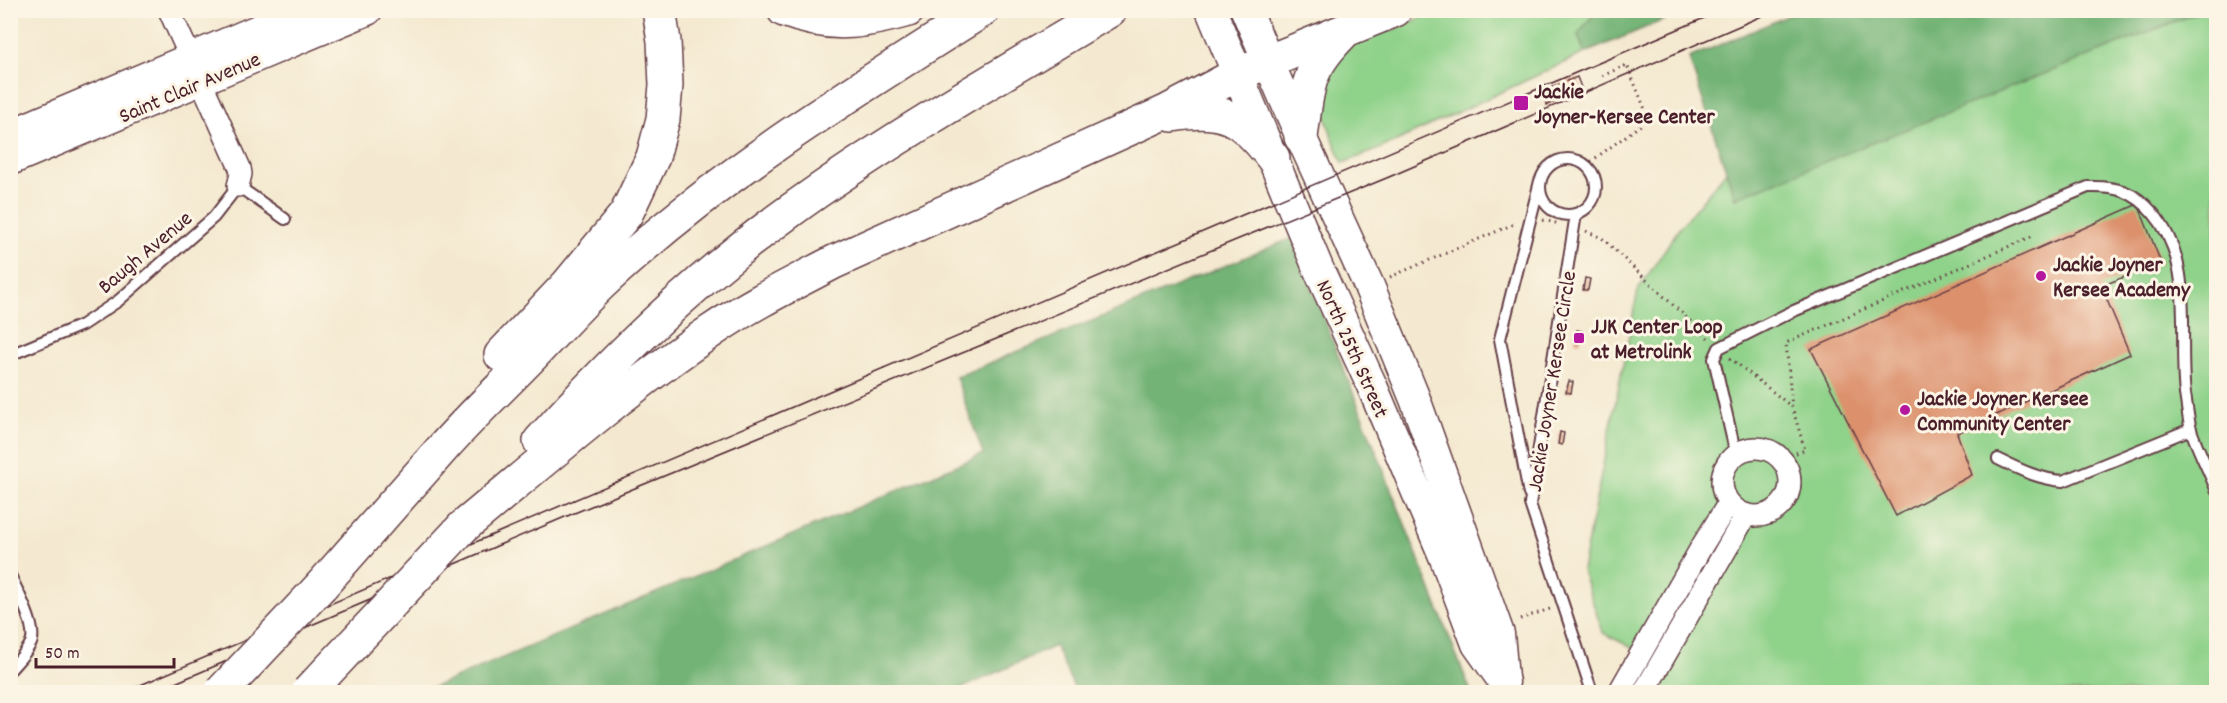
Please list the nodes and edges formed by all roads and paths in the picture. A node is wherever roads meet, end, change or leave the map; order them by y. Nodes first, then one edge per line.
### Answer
1 (169, 10) edge
2 (305, 10) edge
3 (367, 10) edge
4 (658, 10) edge
5 (784, 10) edge
6 (908, 10) edge
7 (983, 10) edge
8 (1110, 10) edge
9 (1211, 10) edge
10 (1246, 10) edge
11 (1395, 10) edge
12 (1346, 31) junction
13 (1268, 62) junction
14 (197, 69) junction
15 (1238, 74) junction
16 (1599, 77) dead end
17 (1153, 118) junction
18 (10, 135) edge
19 (1301, 137) junction
20 (1273, 158) junction
21 (10, 160) edge
22 (1586, 165) junction
23 (1540, 181) junction
24 (238, 186) junction
25 (1576, 214) junction
26 (1531, 217) junction
27 (285, 219) dead end
28 (1574, 227) junction
29 (2033, 236) dead end
30 (1370, 286) junction
31 (1708, 338) dead end
32 (1724, 353) dead end
33 (10, 355) edge
34 (1792, 407) junction
35 (2191, 429) junction
36 (441, 449) junction
37 (1736, 454) junction
38 (1781, 458) junction
39 (1998, 459) dead end
40 (2217, 489) edge
41 (1530, 504) junction
42 (1737, 509) junction
43 (463, 527) junction
44 (10, 575) edge
45 (1550, 609) dead end
46 (1518, 620) dead end
47 (10, 670) edge
48 (1506, 688) edge
49 (221, 693) edge
50 (308, 693) edge
51 (1592, 693) edge
52 (1618, 693) edge
53 (1644, 693) edge

1 - 14 street
2 - 14 main road, Saint Clair Avenue
3 - 14 main road, Saint Clair Avenue
4 - 36 highway
5 - 6 highway
7 - 36 highway
8 - 43 highway
9 - 15 main road, North 25th Street
10 - 13 main road, North 25th Street
11 - 12 highway
12 - 13 highway
12 - 19 highway
13 - 15 highway
13 - 19 main road, North 25th Street
14 - 18 main road, Saint Clair Avenue
14 - 21 main road, Saint Clair Avenue
14 - 24 street
15 - 17 highway
15 - 20 main road, North 25th Street
16 - 22 path
17 - 20 highway
17 - 43 highway
19 - 30 main road, North 25th Street
20 - 48 main road, North 25th Street
22 - 23 lane
22 - 25 lane
23 - 25 lane
23 - 26 lane
24 - 27 lane
24 - 33 lane, Baugh Avenue
25 - 28 lane, Jackie Joyner Kersee Circle
26 - 28 path
26 - 30 path
26 - 41 lane
28 - 31 path
28 - 41 lane, Jackie Joyner Kersee Circle
29 - 34 path
30 - 48 main road, North 25th Street
32 - 34 path
34 - 38 path
35 - 37 lane
35 - 39 lane
35 - 40 lane
36 - 49 highway, bridge
37 - 38 street
37 - 42 street
38 - 42 street
41 - 51 lane, Jackie Joyner Kersee Circle
42 - 52 street
42 - 53 street
43 - 50 highway, bridge
44 - 47 lane
45 - 46 path

